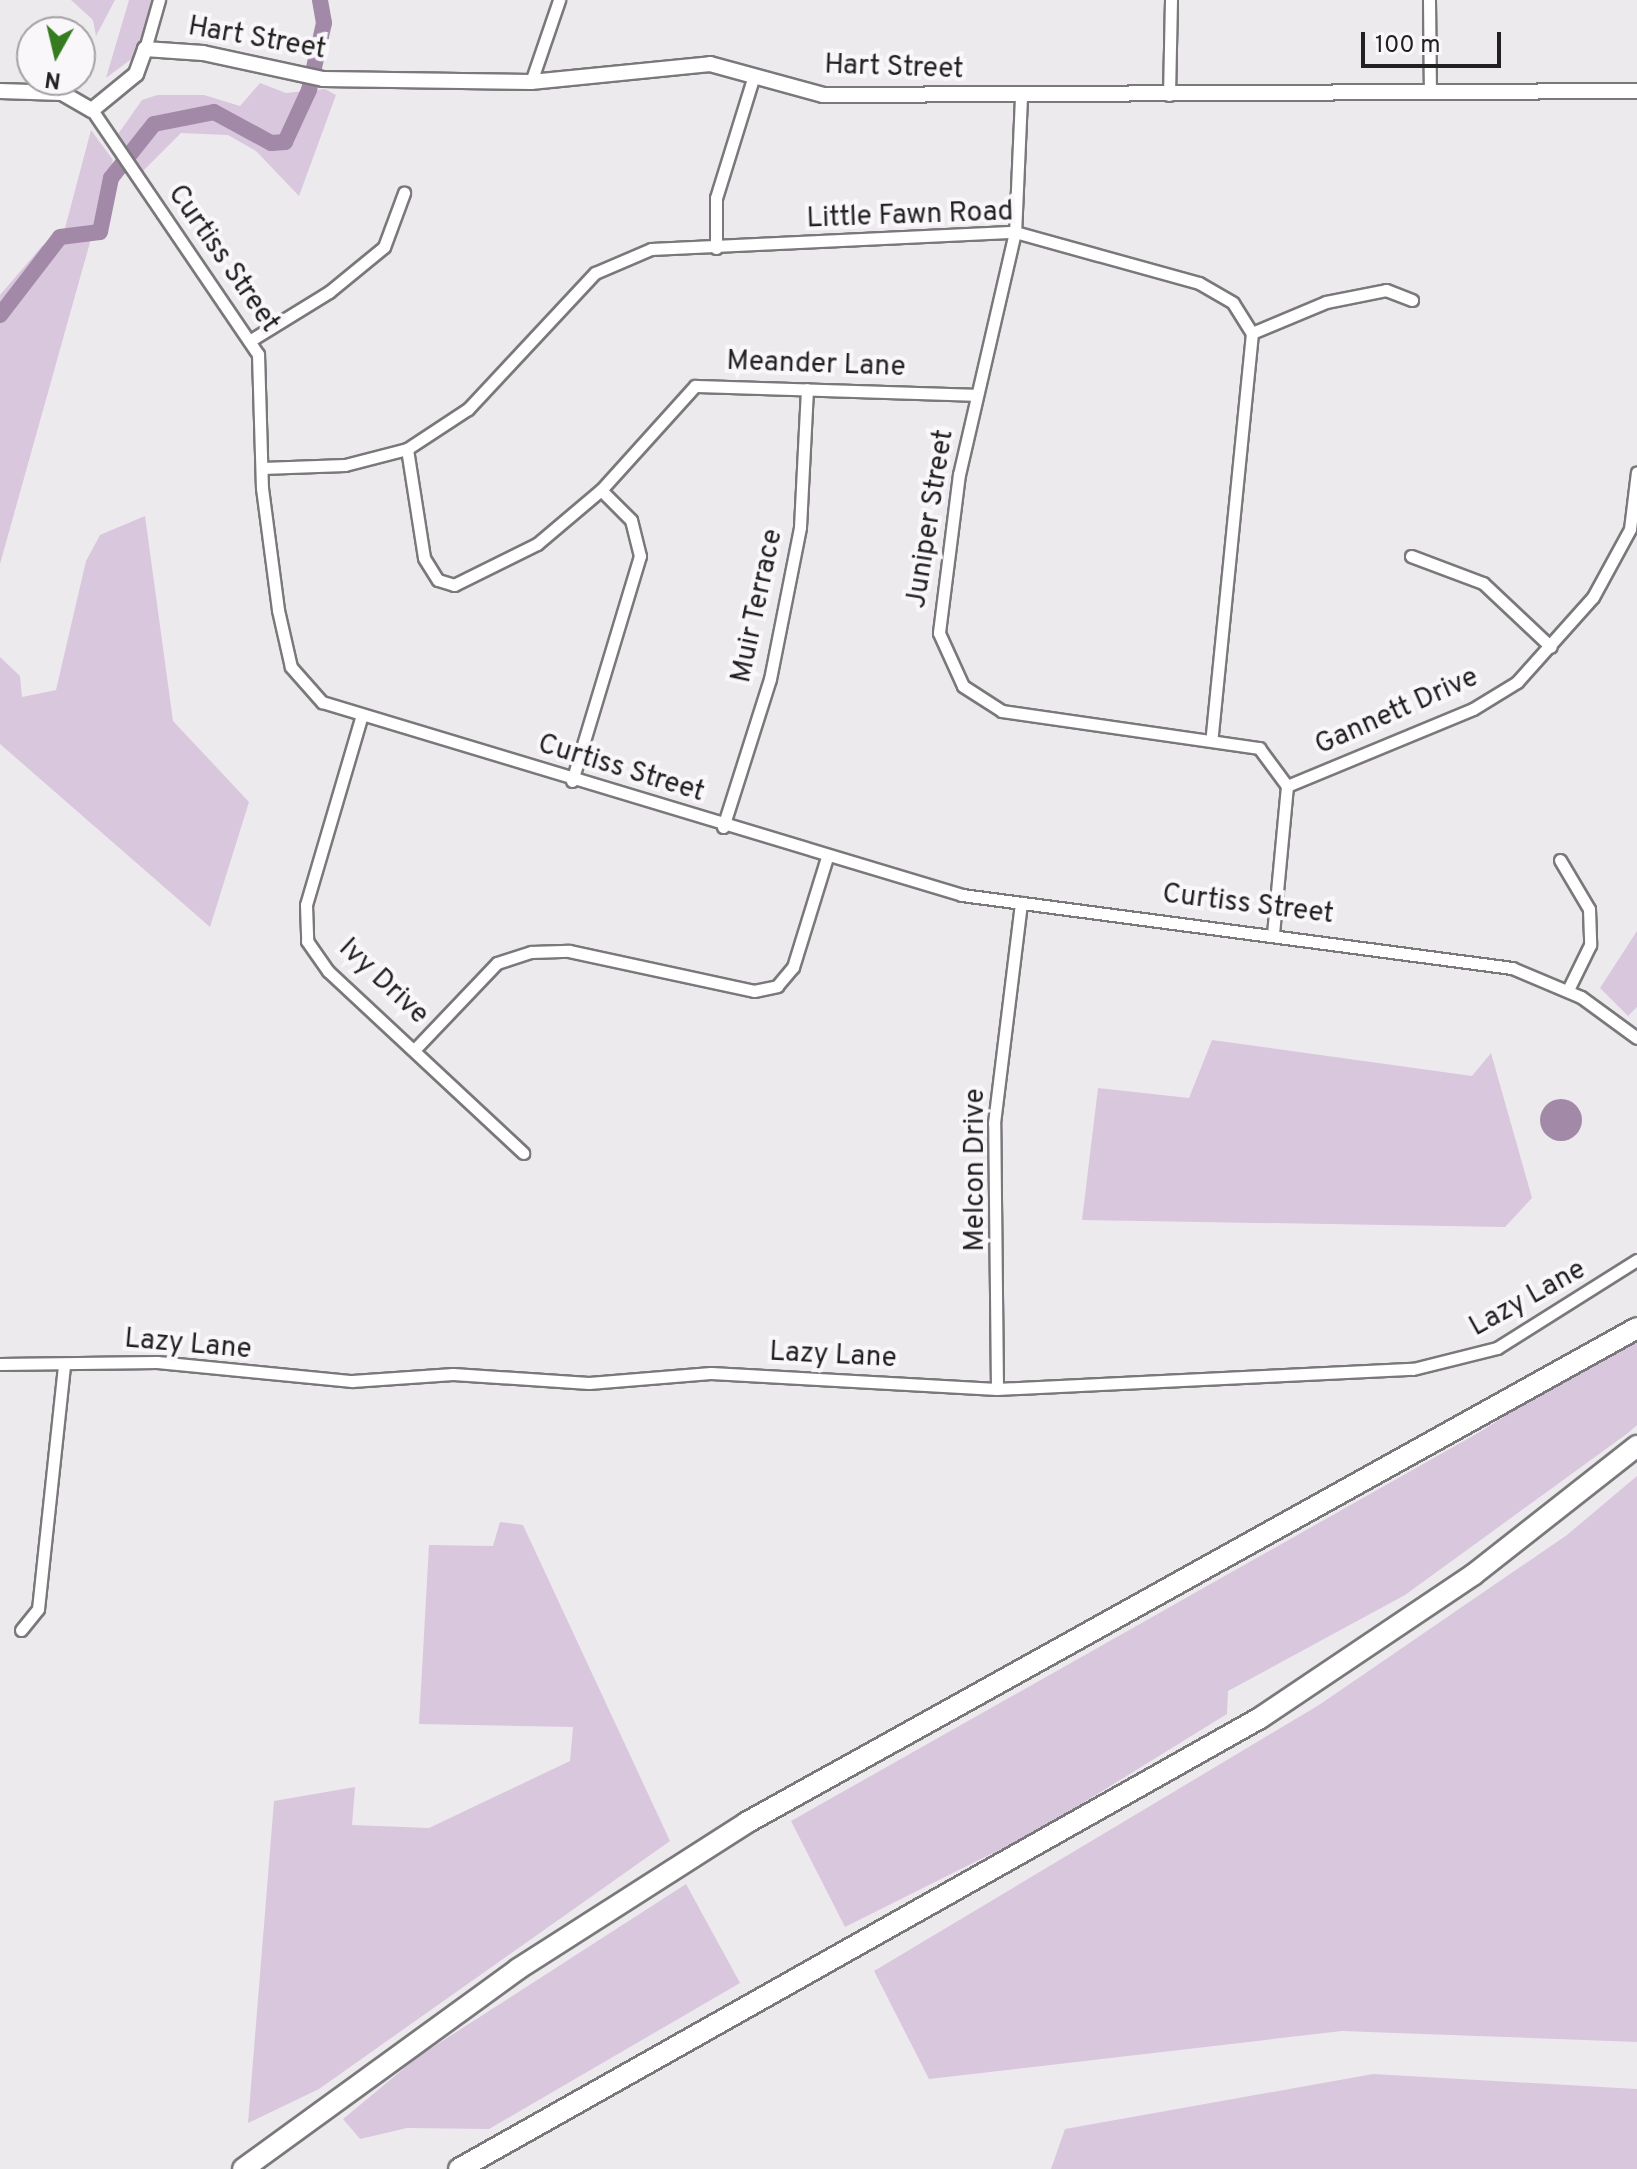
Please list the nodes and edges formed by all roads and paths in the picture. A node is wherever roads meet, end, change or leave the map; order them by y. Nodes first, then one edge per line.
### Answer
1 (159, 0) edge
2 (559, 0) edge
3 (1171, 0) edge
4 (1429, 0) edge
5 (145, 49) junction
6 (754, 75) junction
7 (531, 82) junction
8 (1430, 90) junction
9 (0, 91) edge
10 (1637, 91) edge
11 (1169, 95) junction
12 (1021, 97) junction
13 (92, 110) junction
14 (404, 193) dead end
15 (1015, 232) junction
16 (716, 248) junction
17 (1412, 300) dead end
18 (1252, 333) junction
19 (251, 340) junction
20 (807, 389) junction
21 (975, 395) junction
22 (407, 449) junction
23 (262, 468) junction
24 (1637, 472) edge
25 (601, 490) junction
26 (1411, 556) dead end
27 (1551, 647) junction
28 (361, 718) junction
29 (1212, 737) junction
30 (572, 781) junction
31 (1287, 786) junction
32 (723, 827) junction
33 (827, 857) junction
34 (1560, 860) dead end
35 (1021, 903) junction
36 (1273, 933) junction
37 (1568, 990) junction
38 (1637, 1038) edge
39 (417, 1047) junction
40 (523, 1153) dead end
41 (1637, 1260) edge
42 (1637, 1328) edge
43 (0, 1364) edge
44 (64, 1364) junction
45 (997, 1389) junction
46 (1637, 1446) edge
47 (21, 1630) dead end
48 (243, 2169) edge
49 (459, 2169) edge

1 - 5 street
2 - 7 street
3 - 11 street
4 - 8 street
5 - 7 street, Hart Street
5 - 13 street, Hart Street
6 - 7 street, Hart Street
6 - 12 street, Hart Street
6 - 16 street
8 - 10 street, Hart Street
8 - 11 street, Hart Street
9 - 13 street
11 - 12 street, Hart Street
12 - 15 street, Juniper Street
13 - 19 street, Curtiss Street
14 - 19 street
15 - 16 street, Little Fawn Road
15 - 18 street, Little Fawn Road
15 - 21 street, Juniper Street
16 - 22 street, Little Fawn Road
17 - 18 street
18 - 29 street
19 - 23 street, Curtiss Street
20 - 21 street, Meander Lane
20 - 25 street, Meander Lane
20 - 32 street, Muir Terrace
21 - 29 street, Juniper Street
22 - 23 street, Little Fawn Road
22 - 25 street, Meander Lane
23 - 28 street, Curtiss Street
24 - 27 street, Gannett Drive
25 - 30 street
26 - 27 street
27 - 31 street, Gannett Drive
28 - 30 street, Curtiss Street
28 - 39 street, Ivy Drive
29 - 31 street, Juniper Street
30 - 32 street, Curtiss Street
31 - 36 street
32 - 33 street, Curtiss Street
33 - 35 street, Curtiss Street
33 - 39 street
34 - 37 street
35 - 36 street, Curtiss Street
35 - 45 street, Melcon Drive
36 - 37 street, Curtiss Street
37 - 38 street, Curtiss Street
39 - 40 street, Ivy Drive
41 - 45 street, Lazy Lane
42 - 48 highway
43 - 44 street, Lazy Lane
44 - 45 street, Lazy Lane
44 - 47 street
46 - 49 highway

